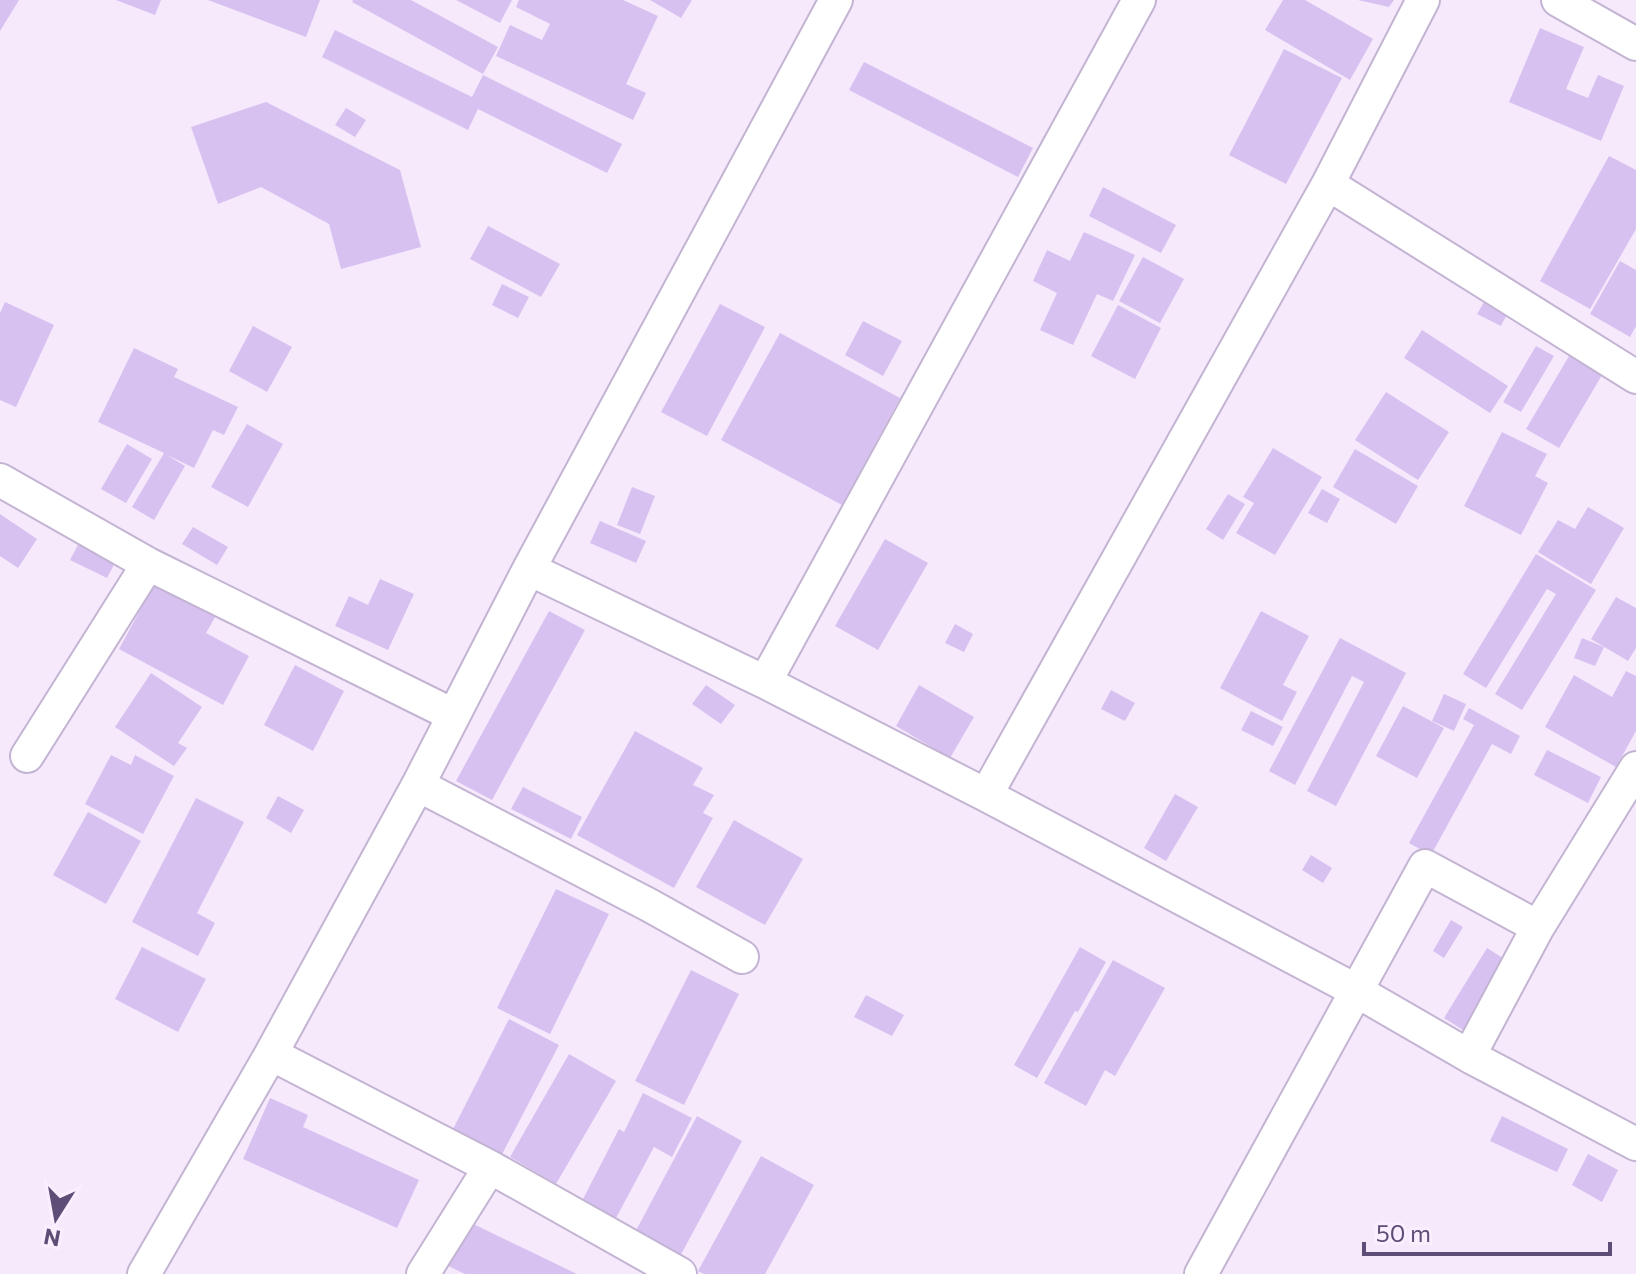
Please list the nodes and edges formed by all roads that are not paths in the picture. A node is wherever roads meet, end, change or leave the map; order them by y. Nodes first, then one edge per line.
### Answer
1 (836, 0) edge
2 (1139, 0) edge
3 (1423, 0) edge
4 (1558, 0) edge
5 (1636, 44) edge
6 (1328, 184) junction
7 (1636, 377) edge
8 (0, 480) edge
9 (148, 564) junction
10 (529, 569) junction
11 (765, 682) junction
12 (453, 715) junction
13 (27, 756) dead end
14 (1636, 768) edge
15 (418, 785) junction
16 (986, 795) junction
17 (1538, 927) junction
18 (742, 957) dead end
19 (1355, 990) junction
20 (271, 1054) junction
21 (1469, 1056) junction
22 (1636, 1144) edge
23 (490, 1167) junction
24 (144, 1274) edge
25 (423, 1274) edge
26 (680, 1274) edge
27 (1201, 1274) edge

1 - 10 street
2 - 11 street
3 - 6 street
4 - 5 street
6 - 7 street
6 - 16 street
8 - 9 street
9 - 12 street
9 - 13 street
10 - 11 street
10 - 12 street
11 - 16 street
12 - 15 street
14 - 17 street
15 - 18 street
15 - 20 street
16 - 19 street
17 - 19 street
17 - 21 street
19 - 21 street
19 - 27 street
20 - 23 street
20 - 24 street
21 - 22 street
23 - 25 street
23 - 26 street

